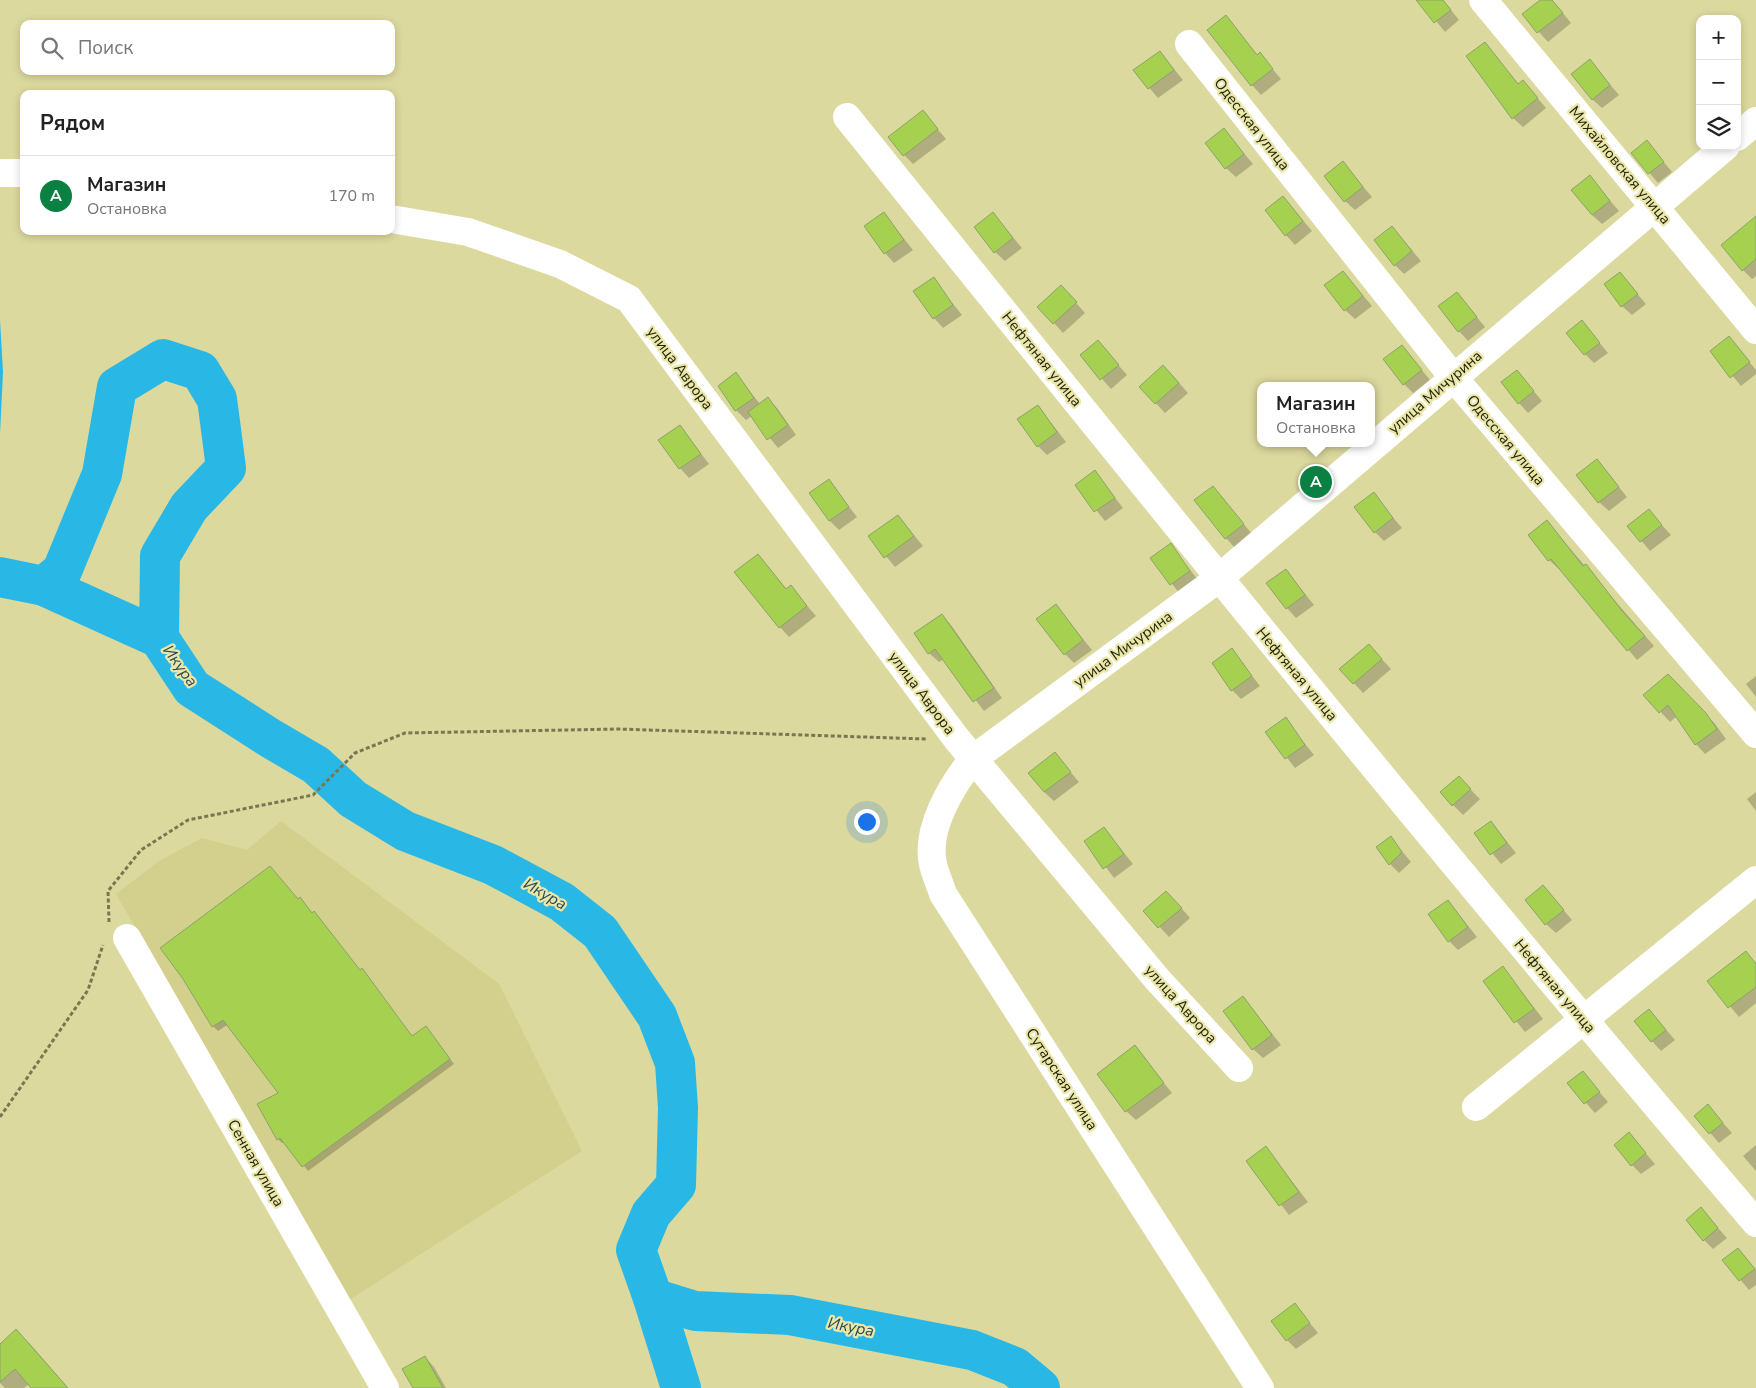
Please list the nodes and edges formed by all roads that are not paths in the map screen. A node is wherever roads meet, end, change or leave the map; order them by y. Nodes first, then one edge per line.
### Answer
1 (1482, 0) edge
2 (1190, 44) dead end
3 (847, 117) dead end
4 (1756, 121) edge
5 (1741, 134) edge
6 (1721, 150) edge
7 (0, 173) edge
8 (20, 173) edge
9 (1654, 206) junction
10 (395, 220) edge
11 (1756, 330) edge
12 (1453, 377) junction
13 (1375, 444) edge
14 (1372, 447) edge
15 (1218, 579) junction
16 (1756, 734) edge
17 (973, 759) junction
18 (1756, 880) edge
19 (127, 938) dead end
20 (1583, 1020) junction
21 (1239, 1068) dead end
22 (1476, 1107) dead end
23 (1756, 1223) edge
24 (385, 1388) edge
25 (1260, 1388) edge

1 - 9 street, Михайловская улица
2 - 12 street, Одесская улица
3 - 15 street, Нефтяная улица
4 - 5 street
6 - 9 street, улица Мичурина
7 - 8 street
9 - 11 street, Михайловская улица
9 - 12 street, улица Мичурина
10 - 17 street, улица Аврора
12 - 13 street, улица Мичурина
12 - 16 street, Одесская улица
14 - 15 street, улица Мичурина
15 - 17 street, улица Мичурина
15 - 20 street, Нефтяная улица
17 - 21 street, улица Аврора
17 - 25 street, Сутарская улица
18 - 20 street
19 - 24 street, Сенная улица
20 - 22 street
20 - 23 street, Нефтяная улица

